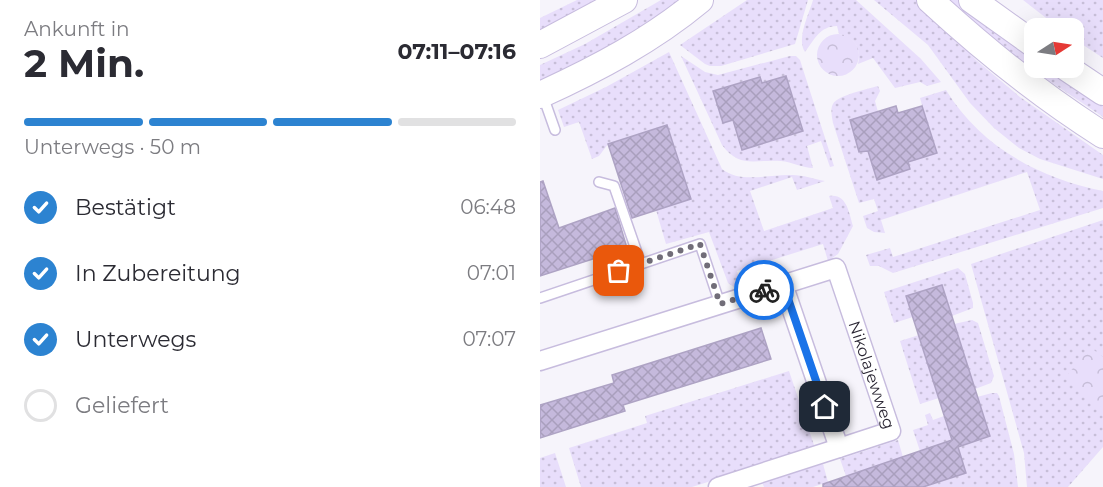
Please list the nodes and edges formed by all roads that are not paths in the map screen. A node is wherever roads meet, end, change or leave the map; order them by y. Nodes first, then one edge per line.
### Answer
1 (624, 0) edge
2 (700, 0) edge
3 (930, 0) edge
4 (972, 0) edge
5 (1024, 37) edge
6 (540, 45) edge
7 (1082, 78) edge
8 (1103, 92) edge
9 (541, 94) edge
10 (555, 130) dead end
11 (1103, 135) edge
12 (599, 182) dead end
13 (642, 264) junction
14 (783, 284) junction
15 (540, 298) edge
16 (720, 304) junction
17 (540, 361) edge
18 (839, 448) junction
19 (718, 487) edge

1 - 6 street
2 - 9 street
3 - 11 street
4 - 5 street
7 - 8 street
9 - 10 lane
12 - 13 lane
13 - 15 lane
13 - 16 lane
14 - 16 street
14 - 18 street
14 - 18 street, Nikolajewweg
16 - 17 street
18 - 19 street, Nikolajewweg

